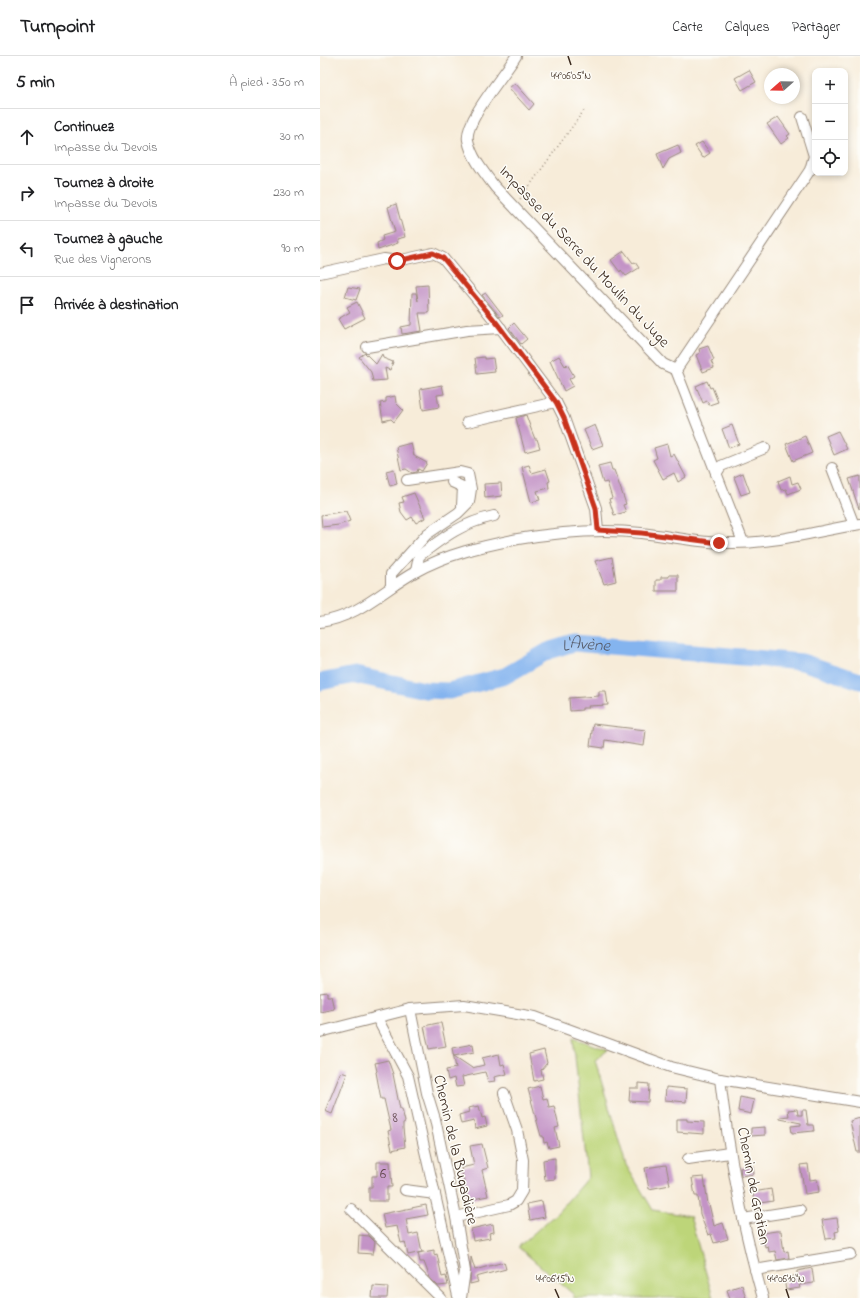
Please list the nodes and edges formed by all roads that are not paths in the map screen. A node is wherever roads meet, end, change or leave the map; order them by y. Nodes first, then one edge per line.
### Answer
1 (516, 56) edge
2 (802, 117) dead end
3 (320, 273) edge
4 (501, 328) junction
5 (367, 347) dead end
6 (676, 370) junction
7 (556, 402) junction
8 (467, 422) dead end
9 (765, 448) dead end
10 (832, 468) dead end
11 (716, 474) junction
12 (407, 480) dead end
13 (452, 482) dead end
14 (462, 508) junction
15 (494, 516) dead end
16 (857, 525) edge
17 (598, 530) junction
18 (743, 542) junction
19 (416, 571) junction
20 (391, 587) junction
21 (320, 622) edge
22 (410, 1009) junction
23 (377, 1018) junction
24 (320, 1032) edge
25 (720, 1079) junction
26 (504, 1093) dead end
27 (860, 1102) edge
28 (730, 1153) junction
29 (688, 1159) dead end
30 (405, 1190) dead end
31 (435, 1194) junction
32 (351, 1209) dead end
33 (800, 1210) dead end
34 (456, 1217) junction
35 (743, 1219) junction
36 (852, 1254) dead end
37 (755, 1270) junction
38 (441, 1298) edge
39 (460, 1298) edge
40 (763, 1298) edge

1 - 6 street, Impasse du Serre du Moulin du Juge
2 - 6 street, Impasse du Serre du Moulin du Juge
3 - 4 street
4 - 5 street
4 - 7 street
6 - 11 street
7 - 8 street
7 - 17 street
9 - 11 street
10 - 16 street
11 - 18 street
12 - 14 street
13 - 14 street
14 - 20 street
15 - 19 street
16 - 18 street
17 - 18 street
17 - 19 street
19 - 20 street
20 - 21 street
22 - 23 street
22 - 25 street
22 - 34 street, Chemin de la Bugadière
23 - 24 street
23 - 31 street
25 - 27 street
25 - 28 street, Chemin de Gratian
26 - 34 street
28 - 29 street
28 - 35 street, Chemin de Gratian
30 - 31 street
31 - 39 street
32 - 38 street
33 - 35 street
34 - 39 street, Chemin de la Bugadière
35 - 37 street, Chemin de Gratian
36 - 37 street
37 - 40 street, Chemin de Gratian

